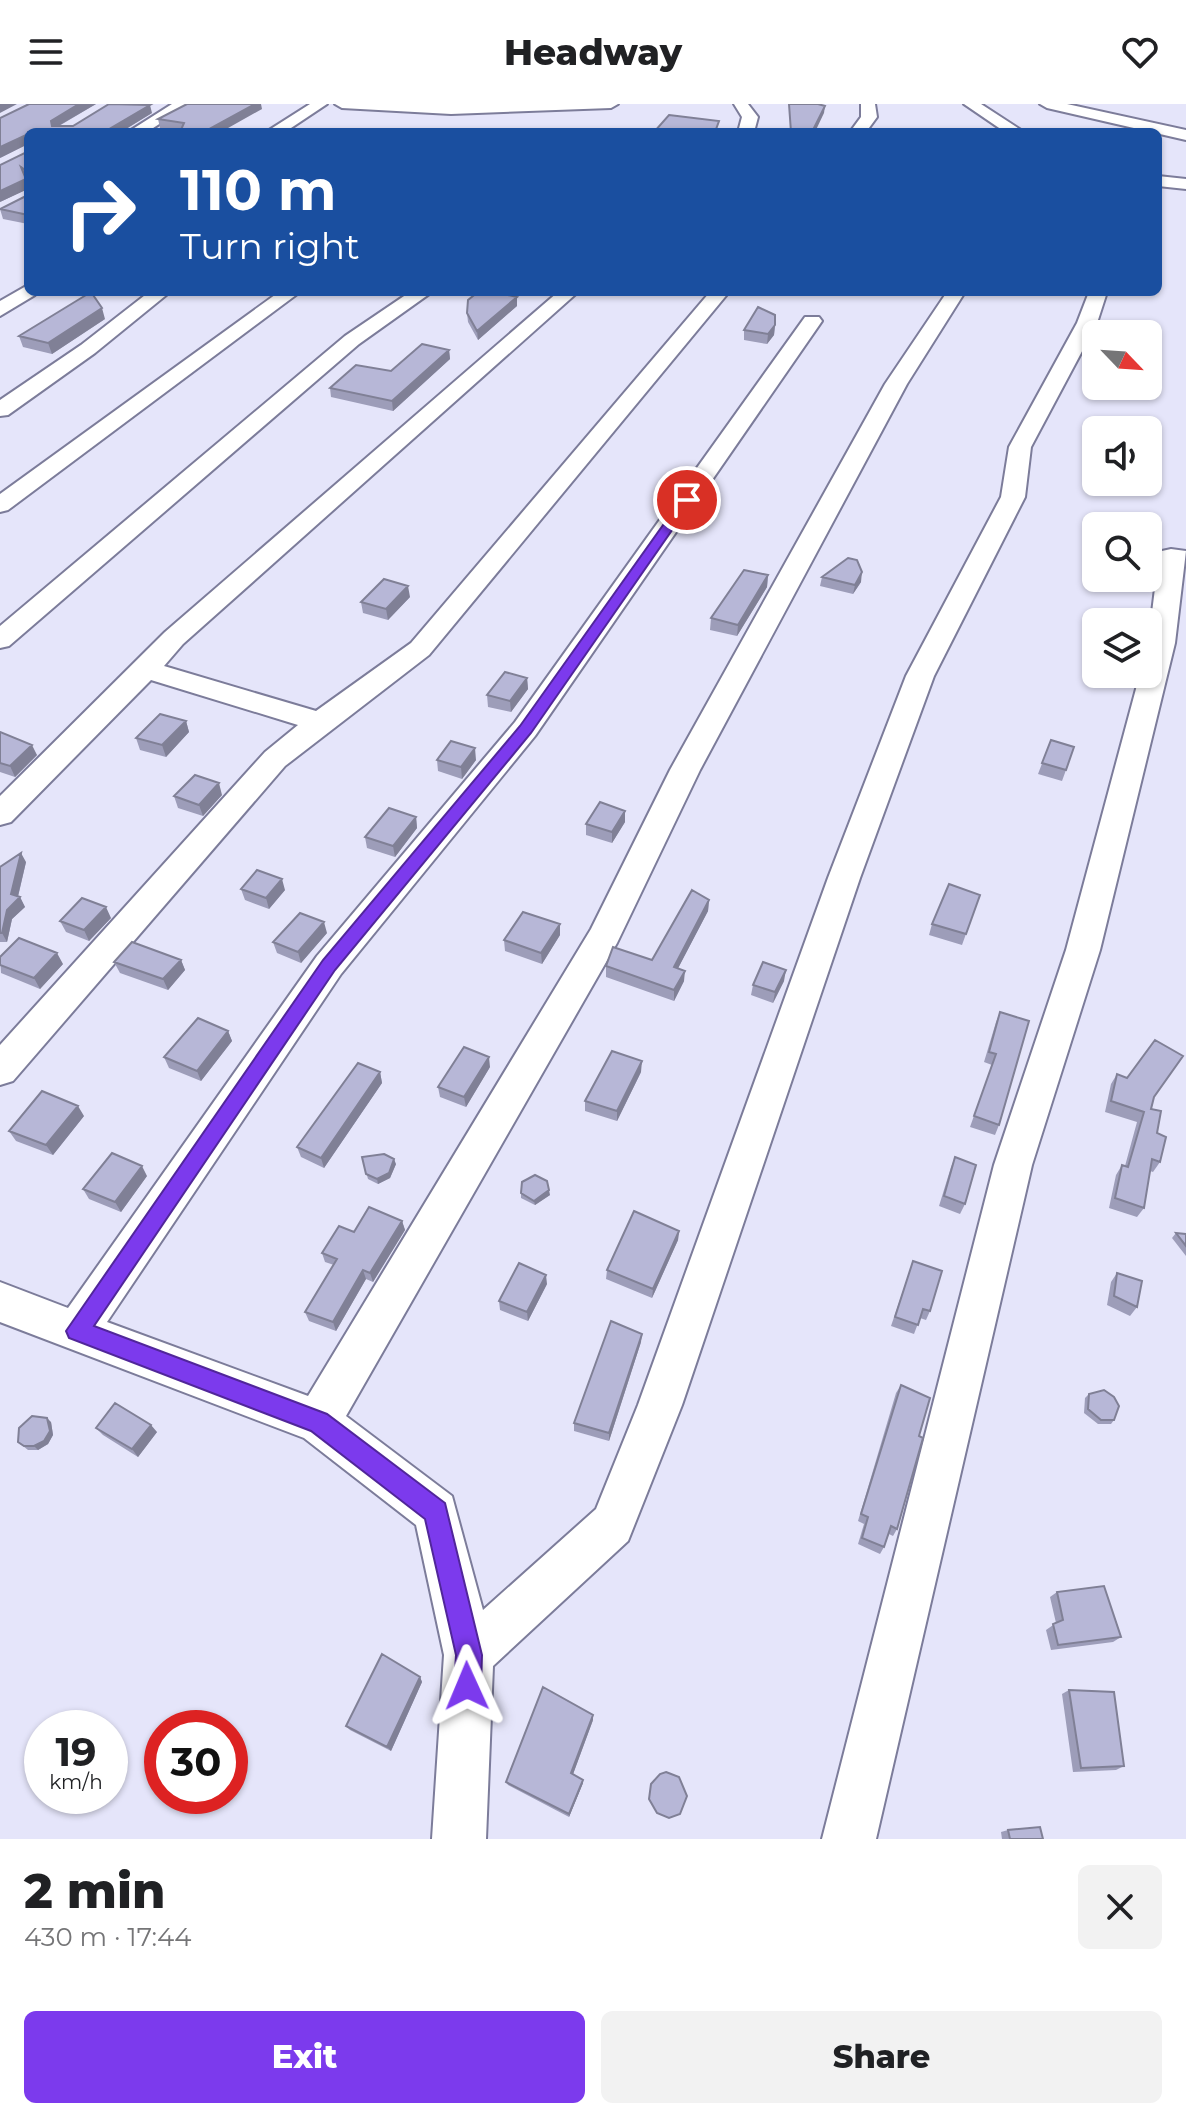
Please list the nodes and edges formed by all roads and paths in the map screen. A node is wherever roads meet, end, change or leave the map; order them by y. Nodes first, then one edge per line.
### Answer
1 (183, 104) edge
2 (320, 104) edge
3 (342, 104) edge
4 (611, 104) edge
5 (741, 104) edge
6 (868, 104) edge
7 (971, 104) edge
8 (1047, 104) edge
9 (414, 108) junction
10 (536, 108) junction
11 (391, 124) dead end
12 (504, 126) dead end
13 (143, 128) edge
14 (281, 128) edge
15 (747, 128) edge
16 (861, 128) edge
17 (1010, 128) edge
18 (1155, 128) edge
19 (1162, 130) edge
20 (1186, 135) edge
21 (1162, 181) edge
22 (1186, 184) edge
23 (24, 294) edge
24 (156, 296) edge
25 (286, 296) edge
26 (417, 296) edge
27 (564, 296) edge
28 (717, 296) edge
29 (953, 296) edge
30 (1097, 296) edge
31 (0, 310) edge
32 (812, 321) dead end
33 (0, 410) edge
34 (0, 505) edge
35 (1186, 558) edge
36 (0, 607) edge
37 (30, 615) junction
38 (0, 640) edge
39 (1162, 643) edge
40 (146, 669) junction
41 (1162, 675) edge
42 (1186, 675) edge
43 (1150, 688) edge
44 (320, 722) junction
45 (0, 814) edge
46 (0, 1070) edge
47 (0, 1302) edge
48 (77, 1331) junction
49 (318, 1422) junction
50 (469, 1655) junction
51 (459, 1839) edge
52 (849, 1839) edge

1 - 13 street
2 - 14 street
3 - 9 street
4 - 10 street
5 - 15 street
6 - 16 street
7 - 17 street
8 - 18 street
9 - 10 street
9 - 11 street
10 - 12 street
19 - 20 street
21 - 22 street
23 - 31 street
24 - 33 street
25 - 34 street
26 - 37 street
27 - 40 street
28 - 44 street
29 - 49 street
30 - 50 street
32 - 48 street
35 - 39 street
36 - 37 street
37 - 38 street
40 - 44 street
40 - 45 street
41 - 42 street
43 - 52 street
44 - 46 street
47 - 48 street
48 - 49 street
49 - 50 street
50 - 51 street

